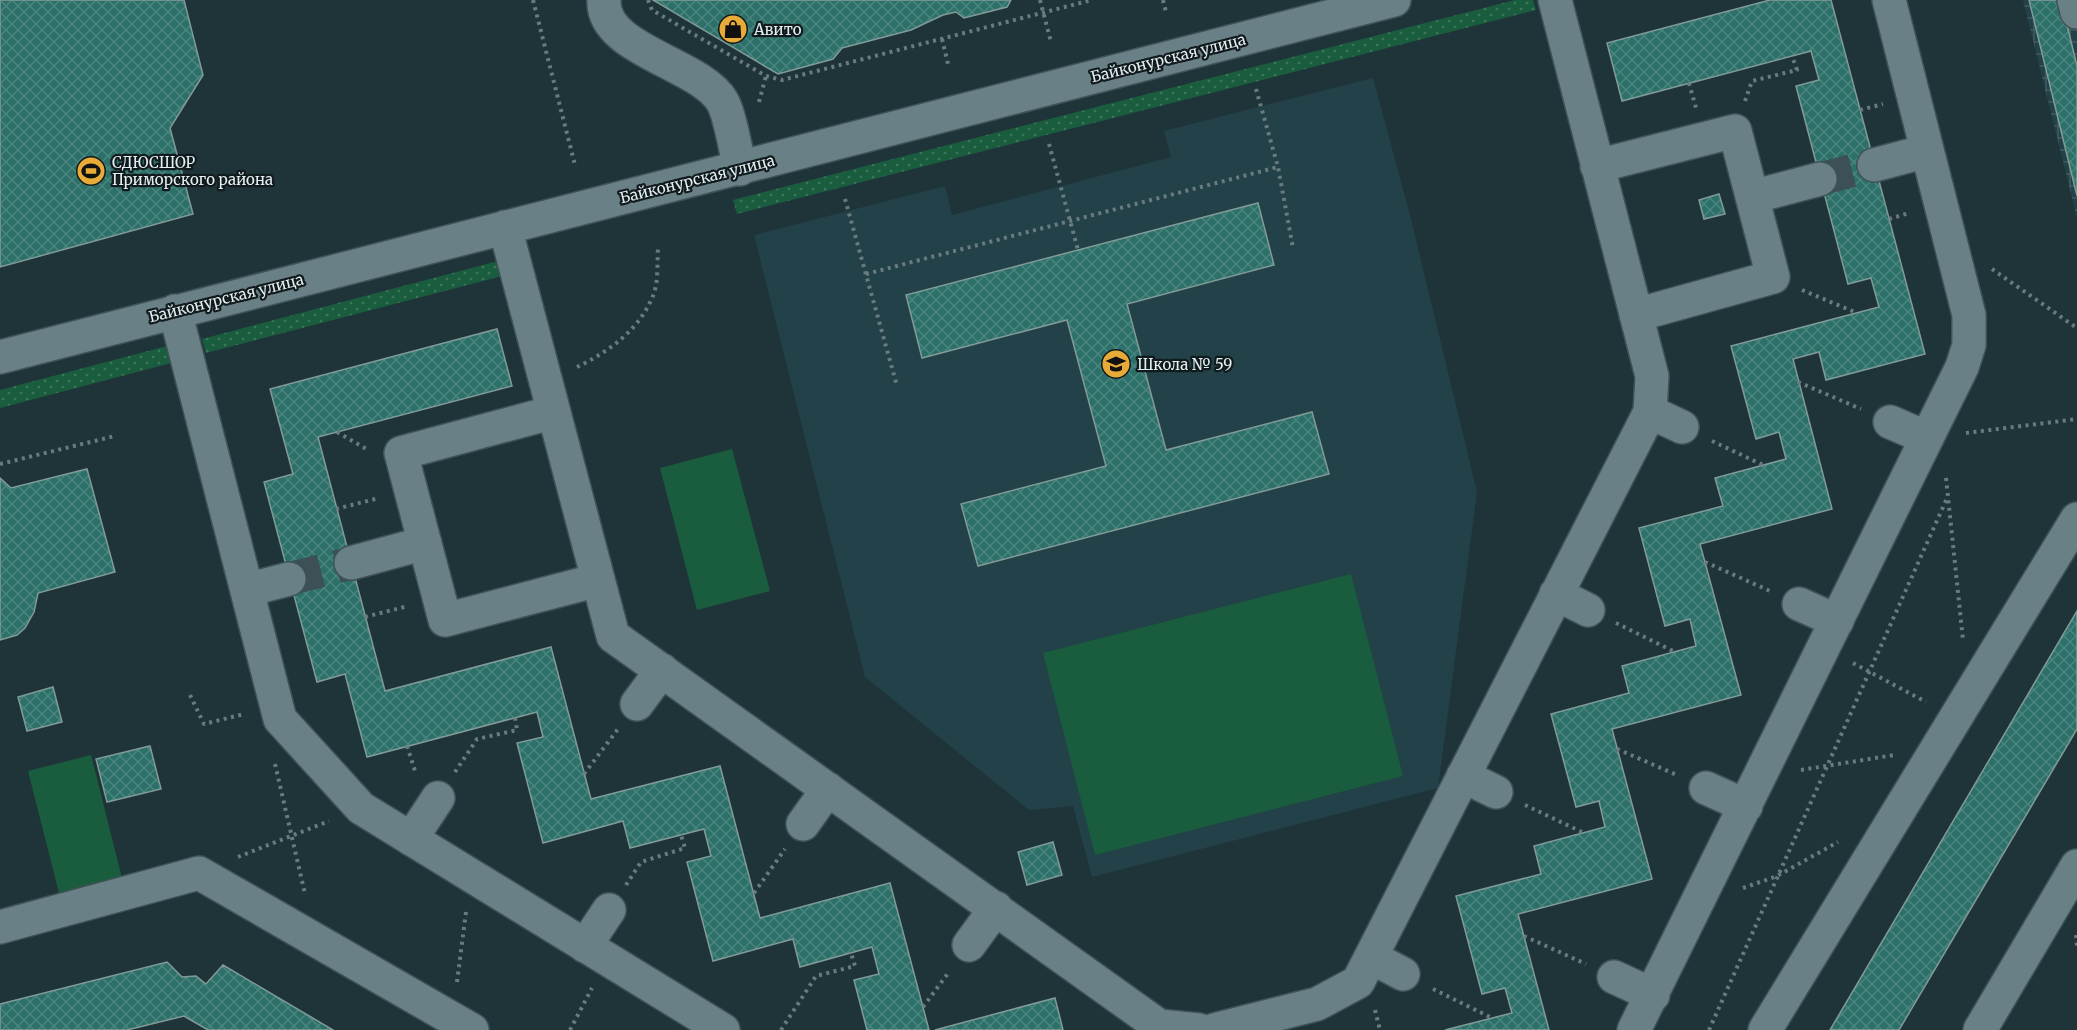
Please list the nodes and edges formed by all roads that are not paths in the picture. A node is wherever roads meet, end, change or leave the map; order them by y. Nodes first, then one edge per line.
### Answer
1 (604, 0) edge
2 (1394, 0) edge
3 (1555, 0) edge
4 (1890, 0) edge
5 (2074, 0) edge
6 (2077, 12) edge
7 (1927, 151) junction
8 (1874, 165) tunnel mouth
9 (1597, 166) junction
10 (740, 169) junction
11 (1820, 178) tunnel mouth
12 (1752, 196) junction
13 (505, 227) junction
14 (175, 311) junction
15 (1636, 315) junction
16 (0, 357) edge
17 (554, 412) junction
18 (1650, 412) junction
19 (1890, 422) road end
20 (1682, 427) road end
21 (1927, 438) junction
22 (2077, 519) edge
23 (425, 543) junction
24 (351, 562) tunnel mouth
25 (290, 579) tunnel mouth
26 (598, 580) junction
27 (247, 590) junction
28 (1556, 594) junction
29 (1799, 604) road end
30 (1588, 610) road end
31 (1830, 634) junction
32 (662, 670) junction
33 (637, 704) road end
34 (1463, 776) junction
35 (1706, 788) road end
36 (828, 789) junction
37 (1496, 792) road end
38 (438, 798) road end
39 (1746, 806) junction
40 (803, 824) road end
41 (411, 839) junction
42 (2077, 867) edge
43 (996, 908) junction
44 (609, 910) road end
45 (0, 927) edge
46 (969, 945) road end
47 (596, 953) junction
48 (1371, 957) junction
49 (1403, 974) road end
50 (1614, 977) road end
51 (1653, 994) junction
52 (1320, 1017) edge
53 (462, 1025) edge
54 (1158, 1028) edge
55 (723, 1030) edge
56 (1199, 1030) edge
57 (1214, 1030) edge
58 (1634, 1030) edge
59 (1765, 1030) edge
60 (1980, 1030) edge

1 - 10 street
2 - 10 street, Байконурская улица
3 - 9 street
4 - 7 street
5 - 6 street
7 - 8 street
7 - 21 street
9 - 12 street
9 - 15 street
10 - 13 street, Байконурская улица
11 - 12 street
12 - 15 street
13 - 14 street, Байконурская улица
13 - 17 street
14 - 16 street, Байконурская улица
14 - 27 street
15 - 18 street
17 - 23 street
17 - 26 street
18 - 20 street
18 - 28 street
19 - 21 street
21 - 31 street
22 - 59 street
23 - 24 street
23 - 26 street
25 - 27 street
26 - 32 street
27 - 41 street
28 - 30 street
28 - 34 street
29 - 31 street
31 - 39 street
32 - 33 street
32 - 36 street
34 - 37 street
34 - 48 street
35 - 39 street
36 - 40 street
36 - 43 street
38 - 41 street
39 - 51 street
41 - 47 street
42 - 60 street
43 - 46 street
43 - 54 street
44 - 47 street
45 - 53 street
47 - 55 street
48 - 49 street
48 - 52 street
50 - 51 street
51 - 58 street
52 - 57 street
54 - 56 street

